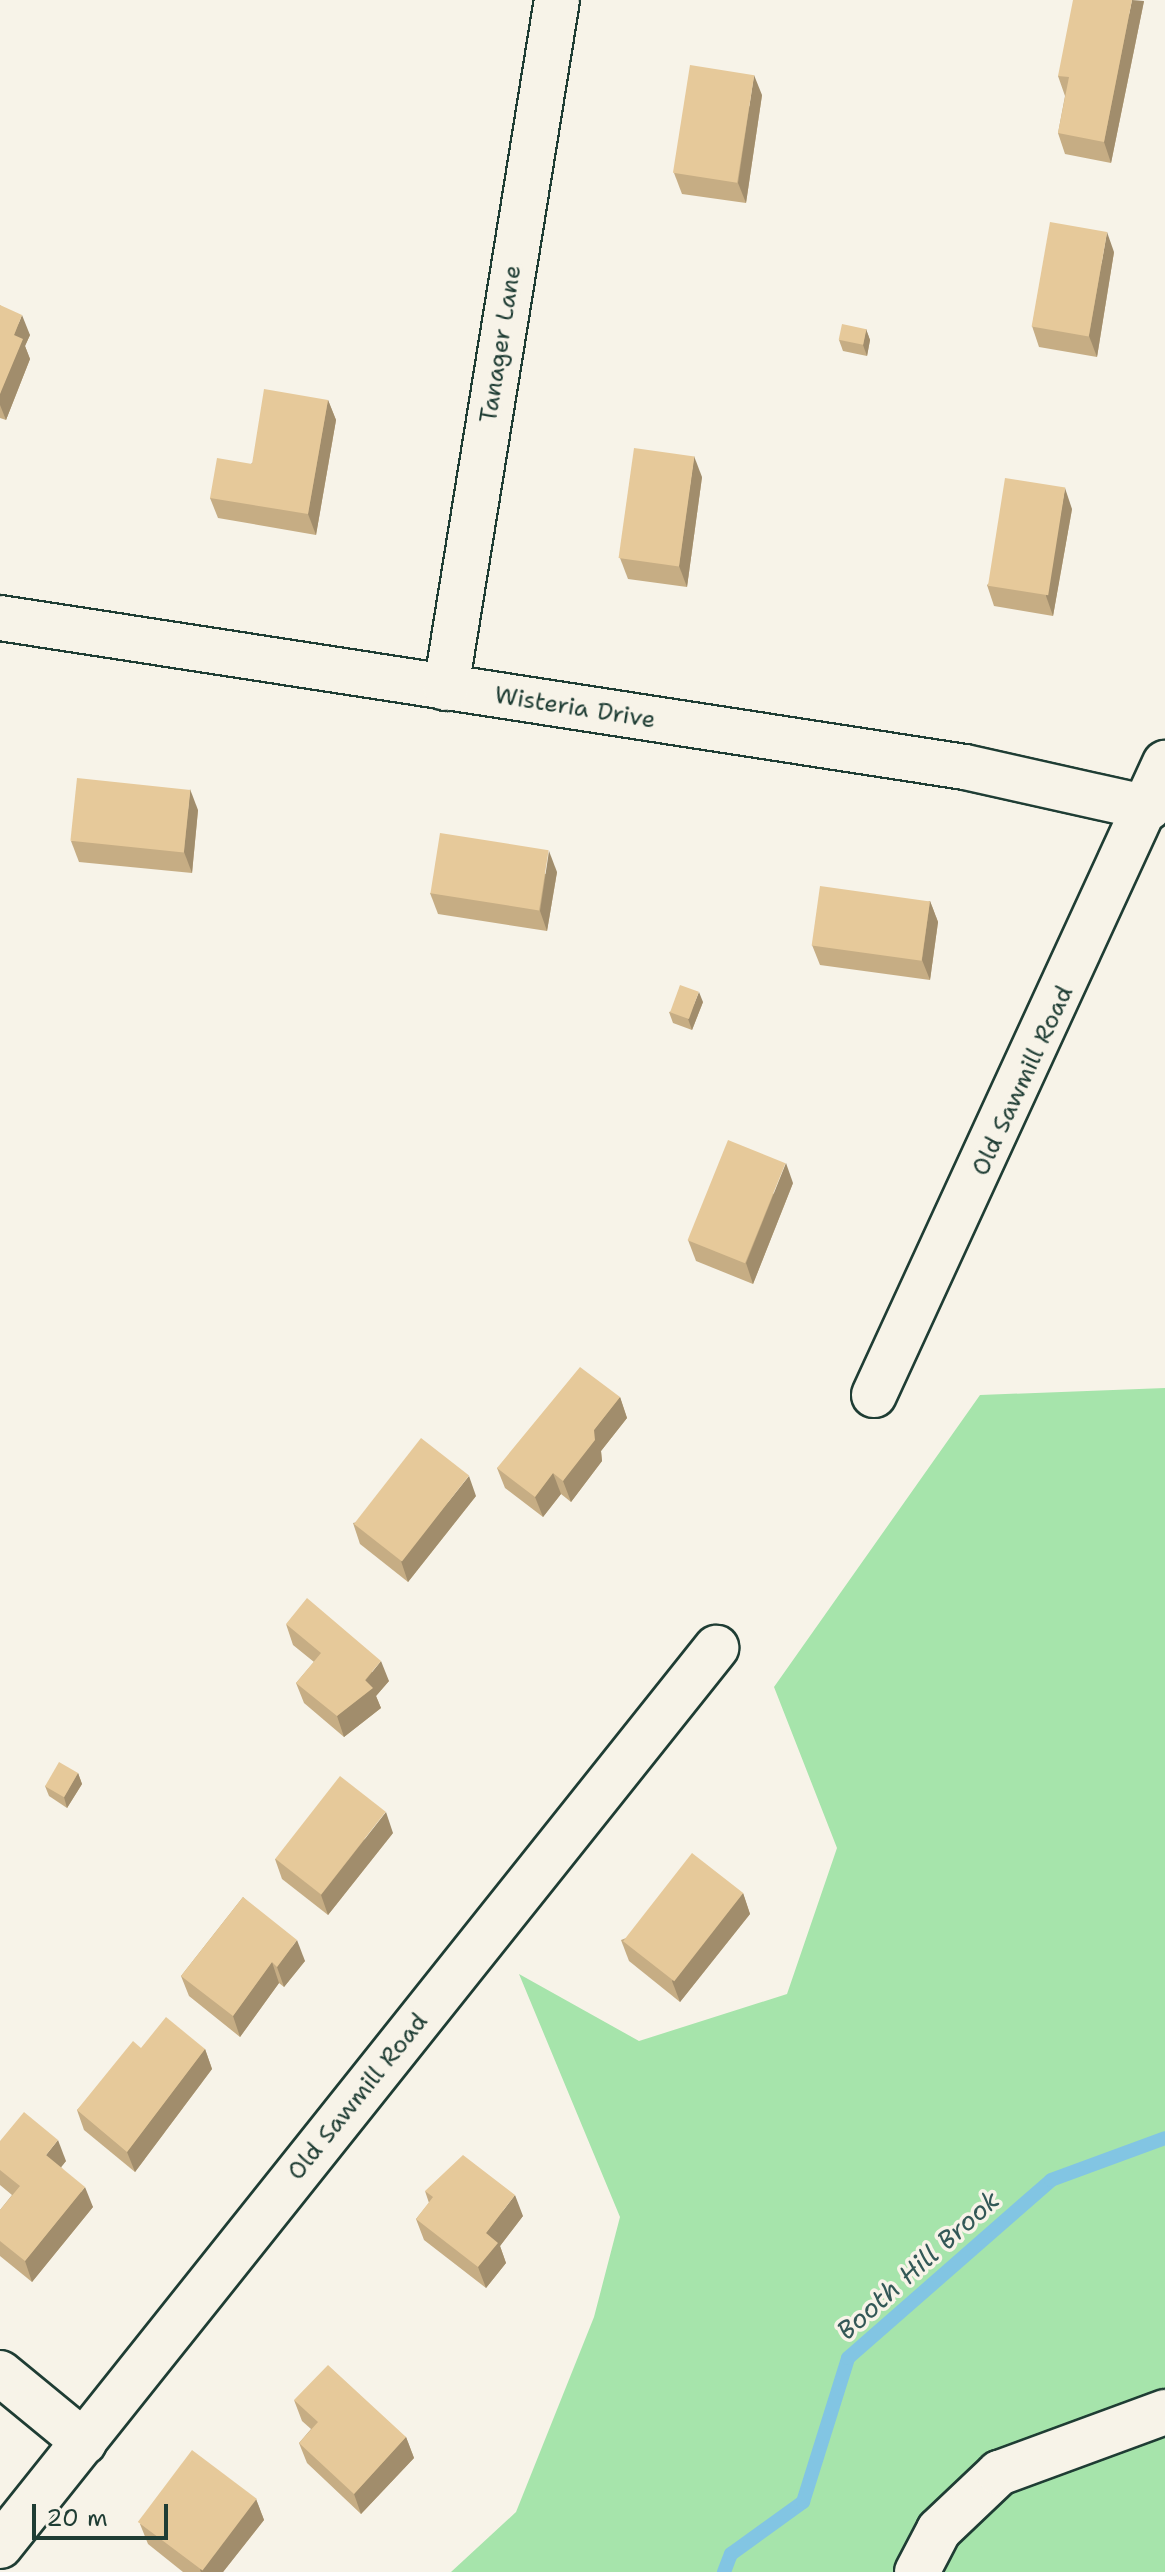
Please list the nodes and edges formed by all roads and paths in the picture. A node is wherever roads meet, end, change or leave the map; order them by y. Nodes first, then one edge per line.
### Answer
1 (557, 0) edge
2 (0, 618) edge
3 (446, 688) junction
4 (1165, 763) edge
5 (1148, 808) junction
6 (874, 1395) dead end
7 (716, 1648) dead end
8 (0, 2373) edge
9 (1165, 2412) edge
10 (84, 2442) junction
11 (0, 2546) edge
12 (917, 2572) edge

1 - 3 street, Tanager Lane
2 - 3 street, Wisteria Drive
3 - 5 street, Wisteria Drive
4 - 5 street, Old Sawmill Road
5 - 6 street, Old Sawmill Road
7 - 10 street, Old Sawmill Road
8 - 10 street
9 - 12 street
10 - 11 street, Old Sawmill Road

